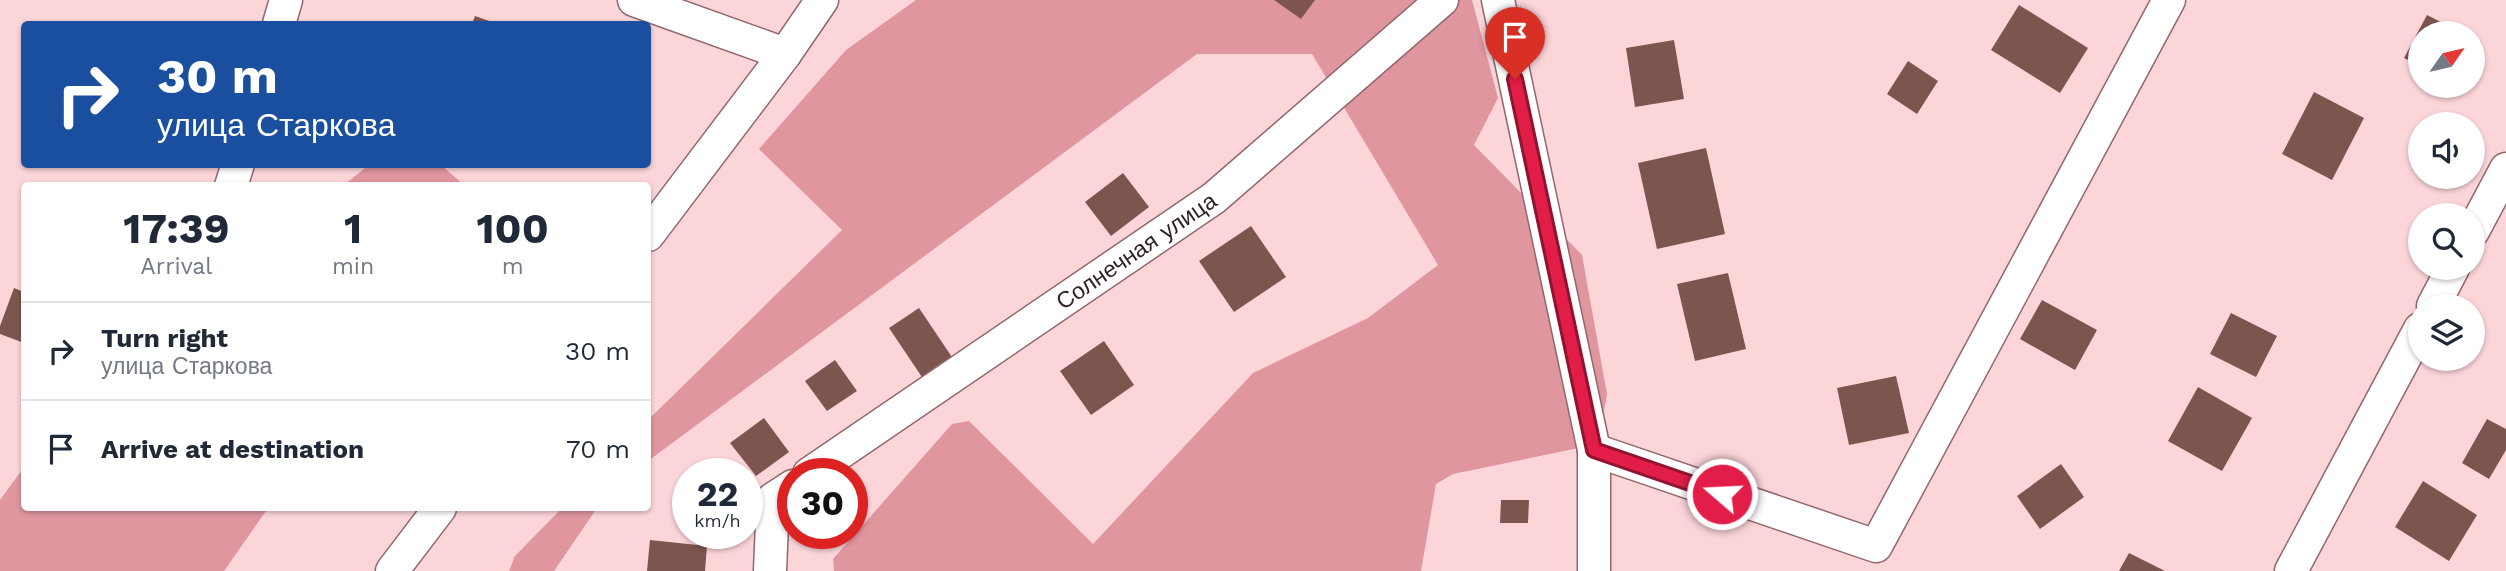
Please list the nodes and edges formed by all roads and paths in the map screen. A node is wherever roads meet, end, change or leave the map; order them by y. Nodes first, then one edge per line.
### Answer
1 (286, 0) edge
2 (634, 0) edge
3 (822, 0) edge
4 (1441, 0) edge
5 (1498, 0) edge
6 (2162, 2) edge
7 (280, 21) edge
8 (785, 54) junction
9 (2506, 169) edge
10 (2485, 208) edge
11 (651, 231) edge
12 (2408, 352) edge
13 (1594, 450) junction
14 (832, 458) edge
15 (777, 496) edge
16 (438, 511) edge
17 (392, 571) edge
18 (770, 571) edge
19 (1594, 571) edge
20 (2291, 571) edge

1 - 7 street
2 - 8 street
3 - 8 street
4 - 14 street, Солнечная улица
5 - 13 street
6 - 13 street
8 - 11 street
9 - 10 street
12 - 20 street
13 - 19 street
15 - 18 street
16 - 17 street

